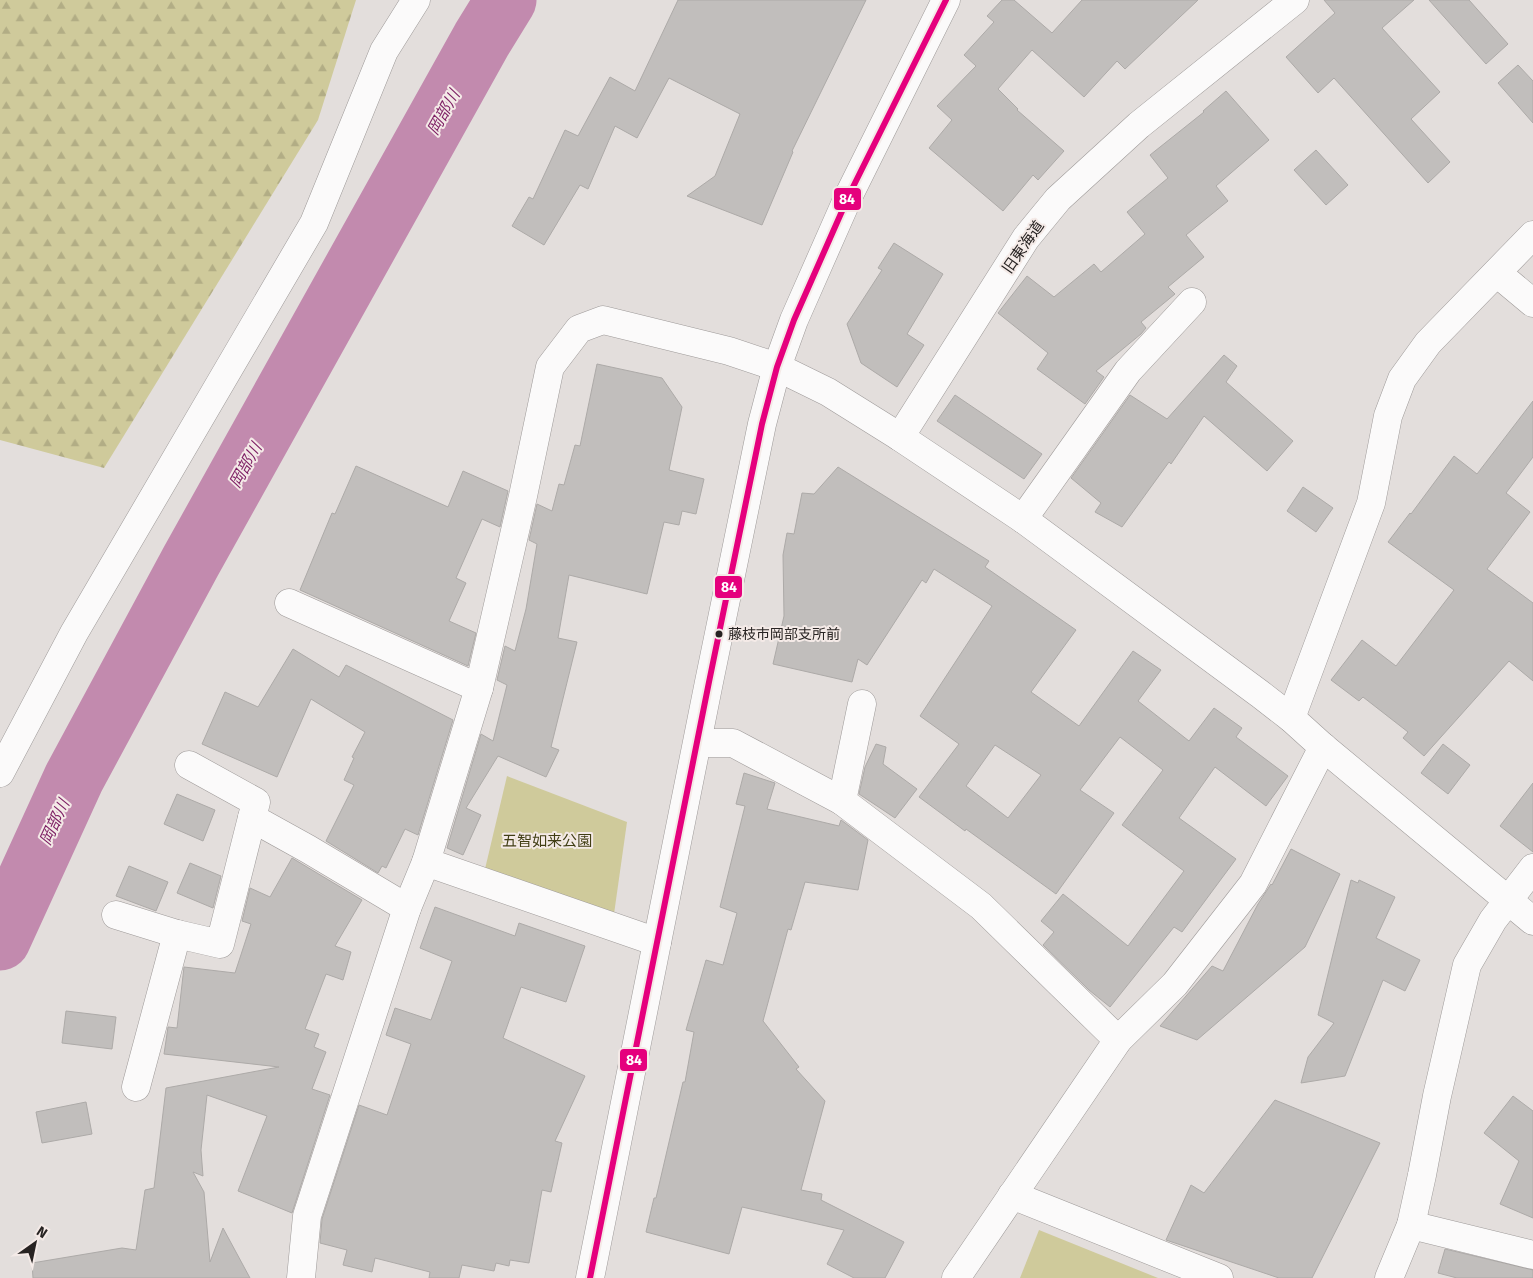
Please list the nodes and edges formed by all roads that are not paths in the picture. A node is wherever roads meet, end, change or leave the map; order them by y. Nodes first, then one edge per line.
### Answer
1 (416, 0) edge
2 (946, 0) edge
3 (1294, 0) edge
4 (1533, 235) edge
5 (1496, 272) junction
6 (1192, 302) dead end
7 (1533, 303) edge
8 (777, 367) junction
9 (900, 437) junction
10 (1024, 519) junction
11 (289, 603) dead end
12 (478, 688) junction
13 (862, 704) dead end
14 (1291, 718) junction
15 (698, 743) junction
16 (1323, 747) junction
17 (189, 765) dead end
18 (0, 773) edge
19 (842, 801) junction
20 (252, 818) junction
21 (426, 862) junction
22 (1533, 868) edge
23 (1508, 900) junction
24 (407, 908) junction
25 (116, 915) dead end
26 (1533, 921) edge
27 (177, 934) junction
28 (657, 942) junction
29 (1118, 1040) junction
30 (136, 1087) dead end
31 (1012, 1195) junction
32 (1411, 1225) junction
33 (1533, 1255) edge
34 (301, 1278) edge
35 (590, 1278) edge
36 (956, 1278) edge
37 (1219, 1278) edge
38 (1389, 1278) edge

1 - 18 street
2 - 8 street
3 - 9 street, 旧東海道
4 - 5 street
5 - 7 street
5 - 14 street
6 - 10 street
8 - 9 street
8 - 12 street
8 - 15 street
9 - 10 street
10 - 14 street
11 - 12 street
12 - 21 street
13 - 19 street
14 - 16 street
15 - 19 street
15 - 28 street
16 - 23 street
16 - 29 street
17 - 20 street
19 - 29 street
20 - 24 street
20 - 27 street
21 - 24 street
21 - 28 street
22 - 23 street
23 - 26 street
23 - 32 street
24 - 34 street
25 - 27 street
27 - 30 street
28 - 35 street
29 - 31 street
31 - 36 street
31 - 37 street
32 - 33 street
32 - 38 street

